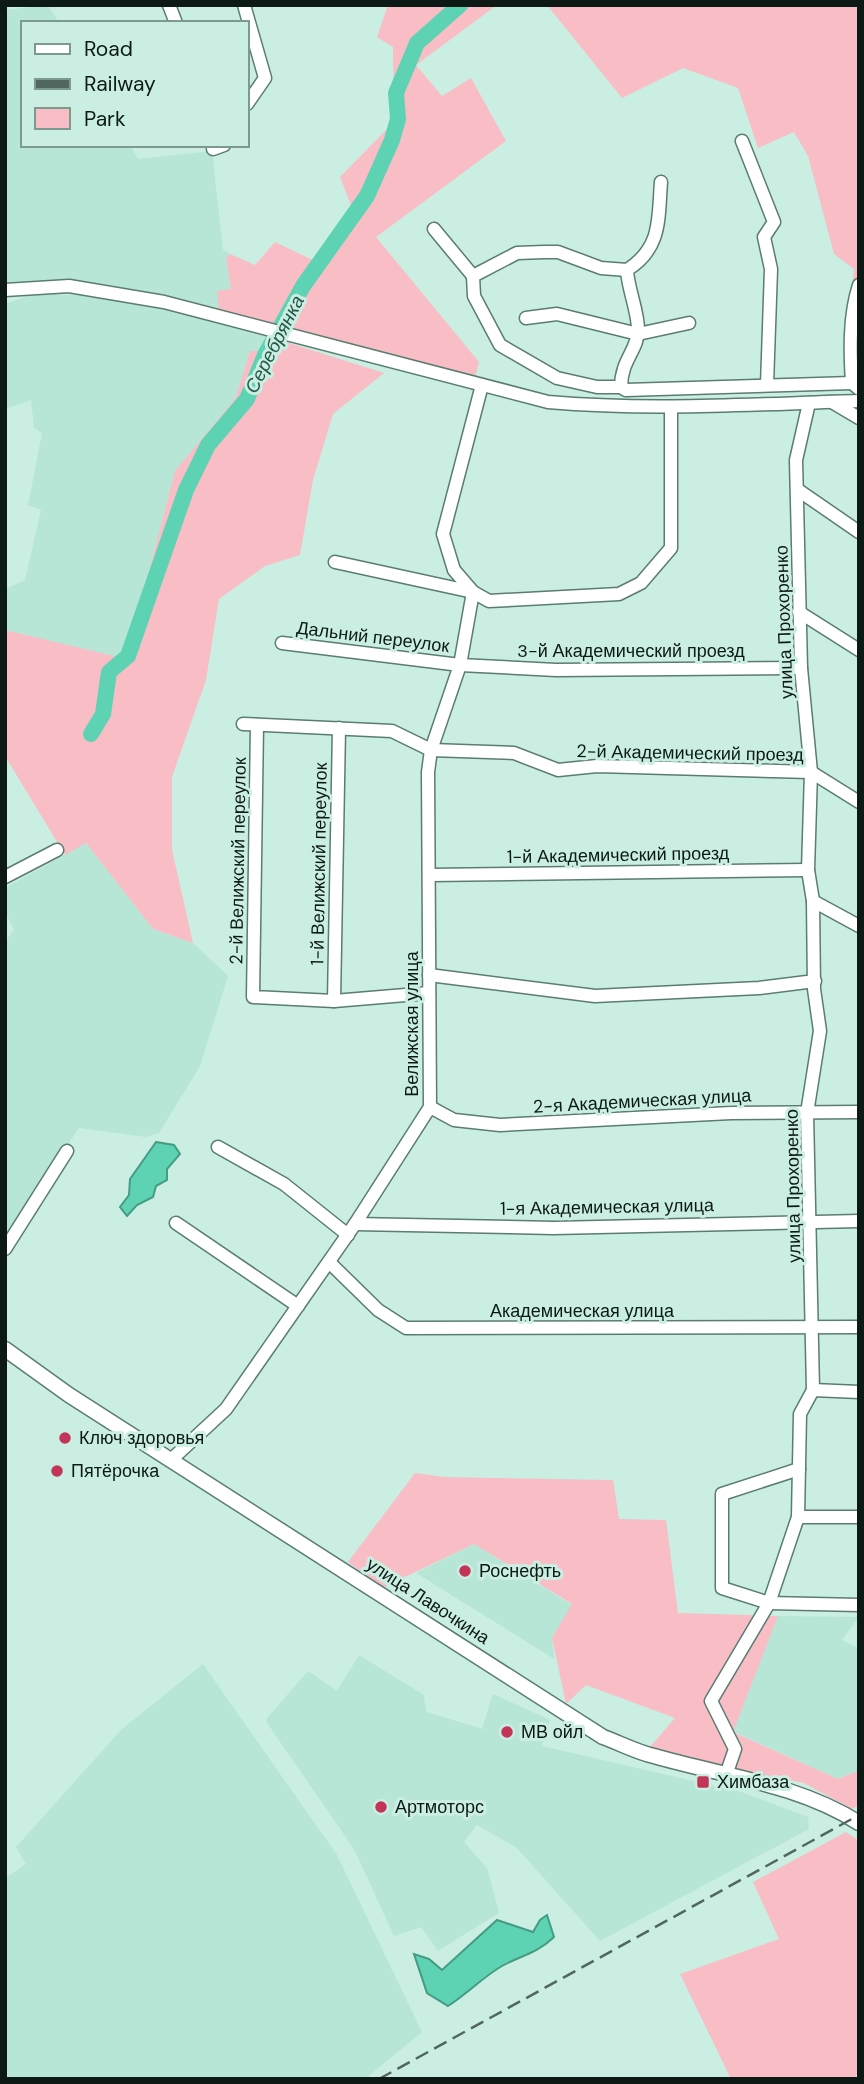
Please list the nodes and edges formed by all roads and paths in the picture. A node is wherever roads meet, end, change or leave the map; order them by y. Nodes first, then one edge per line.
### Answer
1 (244, 5) edge
2 (248, 103) edge
3 (742, 141) dead end
4 (661, 181) dead end
5 (434, 229) dead end
6 (627, 270) junction
7 (473, 276) junction
8 (859, 285) edge
9 (5, 290) edge
10 (526, 318) dead end
11 (689, 323) dead end
12 (638, 334) junction
13 (481, 385) junction
14 (767, 385) junction
15 (855, 386) edge
16 (621, 387) junction
17 (859, 401) edge
18 (832, 402) junction
19 (809, 403) junction
20 (671, 407) junction
21 (859, 418) edge
22 (798, 490) junction
23 (859, 532) edge
24 (335, 562) dead end
25 (473, 592) junction
26 (799, 612) junction
27 (282, 643) dead end
28 (859, 650) edge
29 (460, 665) junction
30 (801, 668) junction
31 (243, 724) dead end
32 (257, 725) junction
33 (339, 728) junction
34 (431, 750) junction
35 (811, 772) junction
36 (859, 802) edge
37 (57, 850) dead end
38 (808, 870) junction
39 (429, 875) junction
40 (5, 877) edge
41 (813, 901) junction
42 (859, 926) edge
43 (429, 975) junction
44 (815, 981) junction
45 (429, 993) junction
46 (334, 1001) junction
47 (430, 1107) junction
48 (859, 1112) edge
49 (807, 1113) junction
50 (218, 1146) dead end
51 (68, 1151) dead end
52 (859, 1222) edge
53 (176, 1223) dead end
54 (810, 1223) junction
55 (351, 1229) junction
56 (5, 1249) edge
57 (329, 1262) junction
58 (298, 1306) junction
59 (859, 1327) edge
60 (813, 1329) junction
61 (5, 1349) edge
62 (813, 1390) junction
63 (859, 1392) edge
64 (172, 1460) junction
65 (799, 1469) junction
66 (798, 1517) junction
67 (859, 1517) edge
68 (769, 1603) junction
69 (859, 1605) edge
70 (726, 1775) junction
71 (859, 1823) edge

1 - 2 street
3 - 14 street
4 - 6 street
5 - 7 street
6 - 7 street
6 - 12 street
7 - 16 street
8 - 15 street
9 - 13 street
10 - 12 street
11 - 12 street
12 - 16 street
13 - 20 street
13 - 25 street
14 - 15 street
14 - 16 street
17 - 18 street
18 - 19 street
18 - 21 street
19 - 20 street
19 - 22 street, улица Прохоренко
20 - 25 street
22 - 23 street
22 - 26 street, улица Прохоренко
24 - 25 street
25 - 29 street, Велижская улица
26 - 28 street
26 - 30 street, улица Прохоренко
27 - 29 street, Дальний переулок
29 - 30 street, 3-й Академический проезд
29 - 34 street, Велижская улица
30 - 35 street, улица Прохоренко
31 - 32 street
32 - 33 street
32 - 46 street, 2-й Велижский переулок
33 - 34 street
33 - 46 street, 1-й Велижский переулок
34 - 35 street, 2-й Академический проезд
34 - 39 street, Велижская улица
35 - 36 street, 2-й Академический проезд
35 - 38 street, улица Прохоренко
37 - 40 street
38 - 39 street, 1-й Академический проезд
38 - 41 street, улица Прохоренко
39 - 43 street, Велижская улица
41 - 42 street
41 - 44 street, улица Прохоренко
43 - 44 street
43 - 45 street, Велижская улица
44 - 49 street, улица Прохоренко
45 - 46 street
45 - 47 street, Велижская улица
47 - 49 street, 2-я Академическая улица
47 - 55 street, Велижская улица
48 - 49 street, 2-я Академическая улица
49 - 54 street, улица Прохоренко
50 - 55 street
51 - 56 street
52 - 54 street, 1-я Академическая улица
53 - 58 street
54 - 55 street, 1-я Академическая улица
54 - 60 street, улица Прохоренко
55 - 57 street, Велижская улица
57 - 58 street, Велижская улица
57 - 60 street, Академическая улица
58 - 64 street, Велижская улица
59 - 60 street, Академическая улица
60 - 62 street, улица Прохоренко
61 - 64 main road, улица Лавочкина
62 - 63 street
62 - 65 street, улица Прохоренко
64 - 70 main road, улица Лавочкина
65 - 66 street, улица Прохоренко
65 - 68 street
66 - 67 street
66 - 68 street, улица Прохоренко
68 - 69 street
68 - 70 street, улица Прохоренко
70 - 71 main road, улица Лавочкина

